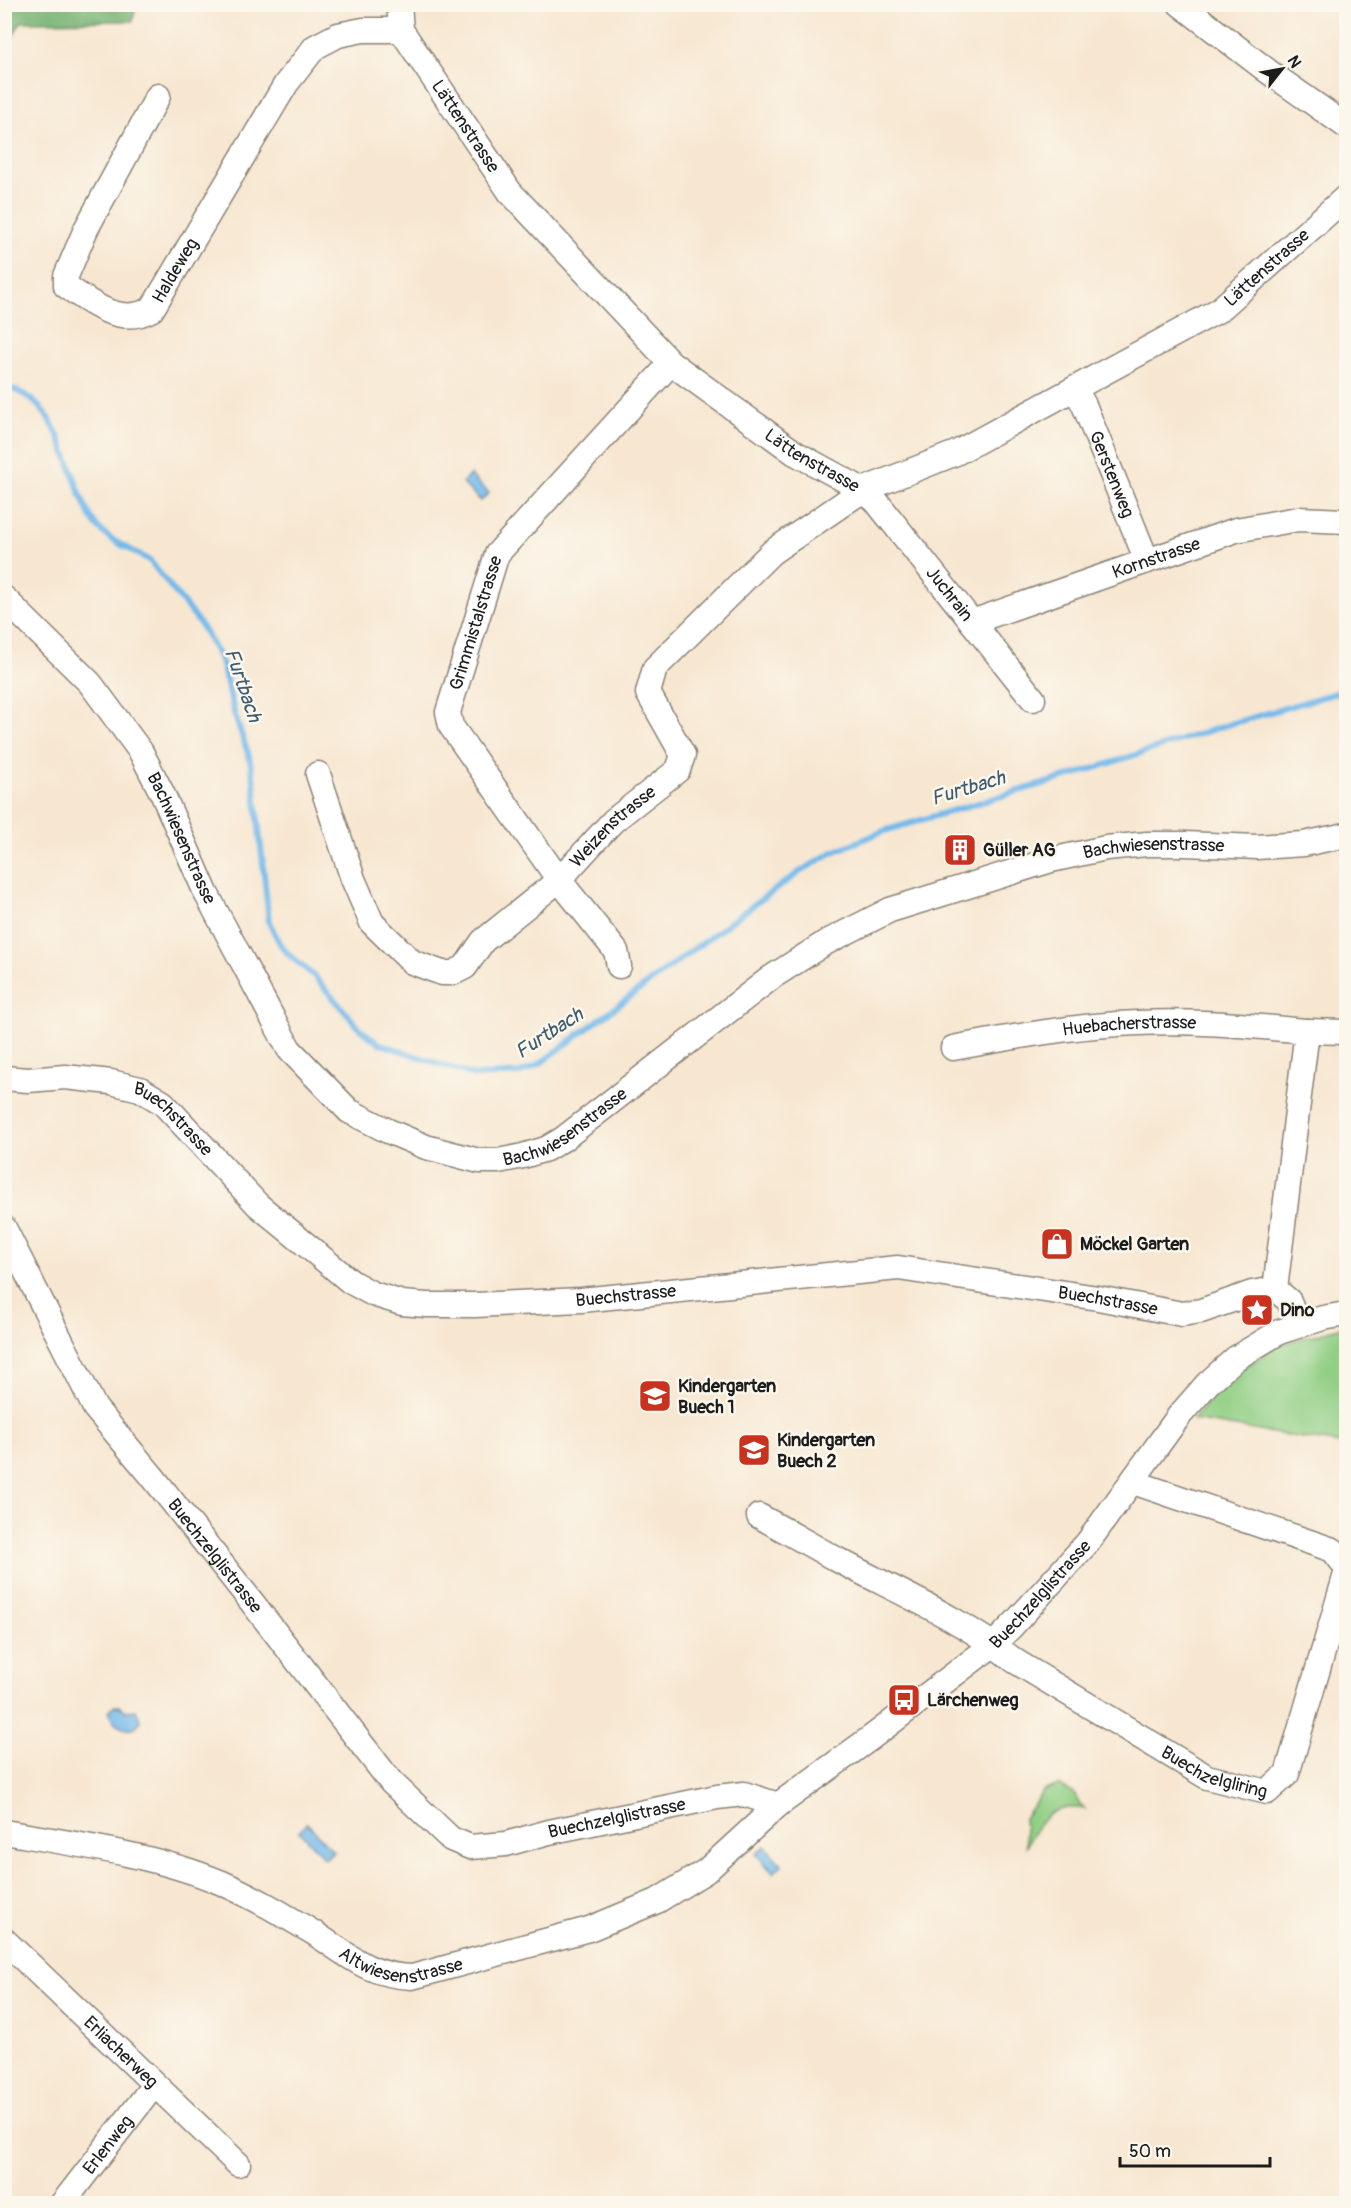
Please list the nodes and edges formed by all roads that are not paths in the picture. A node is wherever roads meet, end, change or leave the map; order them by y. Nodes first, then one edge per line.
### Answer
1 (399, 4) edge
2 (1180, 4) edge
3 (401, 30) junction
4 (158, 96) dead end
5 (1347, 126) edge
6 (1347, 197) edge
7 (671, 363) junction
8 (1075, 389) junction
9 (862, 490) junction
10 (1347, 521) edge
11 (1148, 561) junction
12 (4, 598) edge
13 (972, 622) junction
14 (1033, 699) dead end
15 (318, 774) dead end
16 (1347, 835) edge
17 (559, 880) junction
18 (619, 966) dead end
19 (1307, 1031) junction
20 (1347, 1032) edge
21 (953, 1048) dead end
22 (4, 1078) edge
23 (4, 1228) edge
24 (1275, 1288) junction
25 (1347, 1314) edge
26 (1299, 1325) junction
27 (1132, 1482) junction
28 (759, 1516) dead end
29 (1347, 1567) edge
30 (1347, 1574) edge
31 (994, 1644) junction
32 (778, 1805) junction
33 (5, 1836) edge
34 (4, 1940) edge
35 (154, 2085) junction
36 (238, 2164) dead end
37 (62, 2204) edge

1 - 3 street, Lättenstrasse
2 - 5 street
3 - 4 street, Haldeweg
3 - 7 street, Lättenstrasse
6 - 8 street, Lättenstrasse
7 - 9 street, Lättenstrasse
7 - 17 street, Grimmistalstrasse
8 - 9 street, Lättenstrasse
8 - 11 street, Gerstenweg
9 - 13 street, Juchrain
9 - 17 street, Weizenstrasse
10 - 11 street, Kornstrasse
11 - 13 street, Kornstrasse
12 - 16 street, Bachwiesenstrasse
13 - 14 street, Juchrain
15 - 17 street, Weizenstrasse
17 - 18 street, Grimmistalstrasse
19 - 20 street, Huebacherstrasse
19 - 21 street, Huebacherstrasse
19 - 24 street
22 - 24 street, Buechstrasse
23 - 32 street, Buechzelglistrasse
24 - 26 street
25 - 26 street, Buechzelglistrasse
26 - 27 street, Buechzelglistrasse
27 - 29 street
27 - 31 street, Buechzelglistrasse
28 - 31 street
30 - 31 street, Buechzelgliring
31 - 32 street, Buechzelglistrasse
32 - 33 street, Altwiesenstrasse
34 - 35 street, Erliacherweg
35 - 36 street, Erliacherweg
35 - 37 street, Erlenweg

